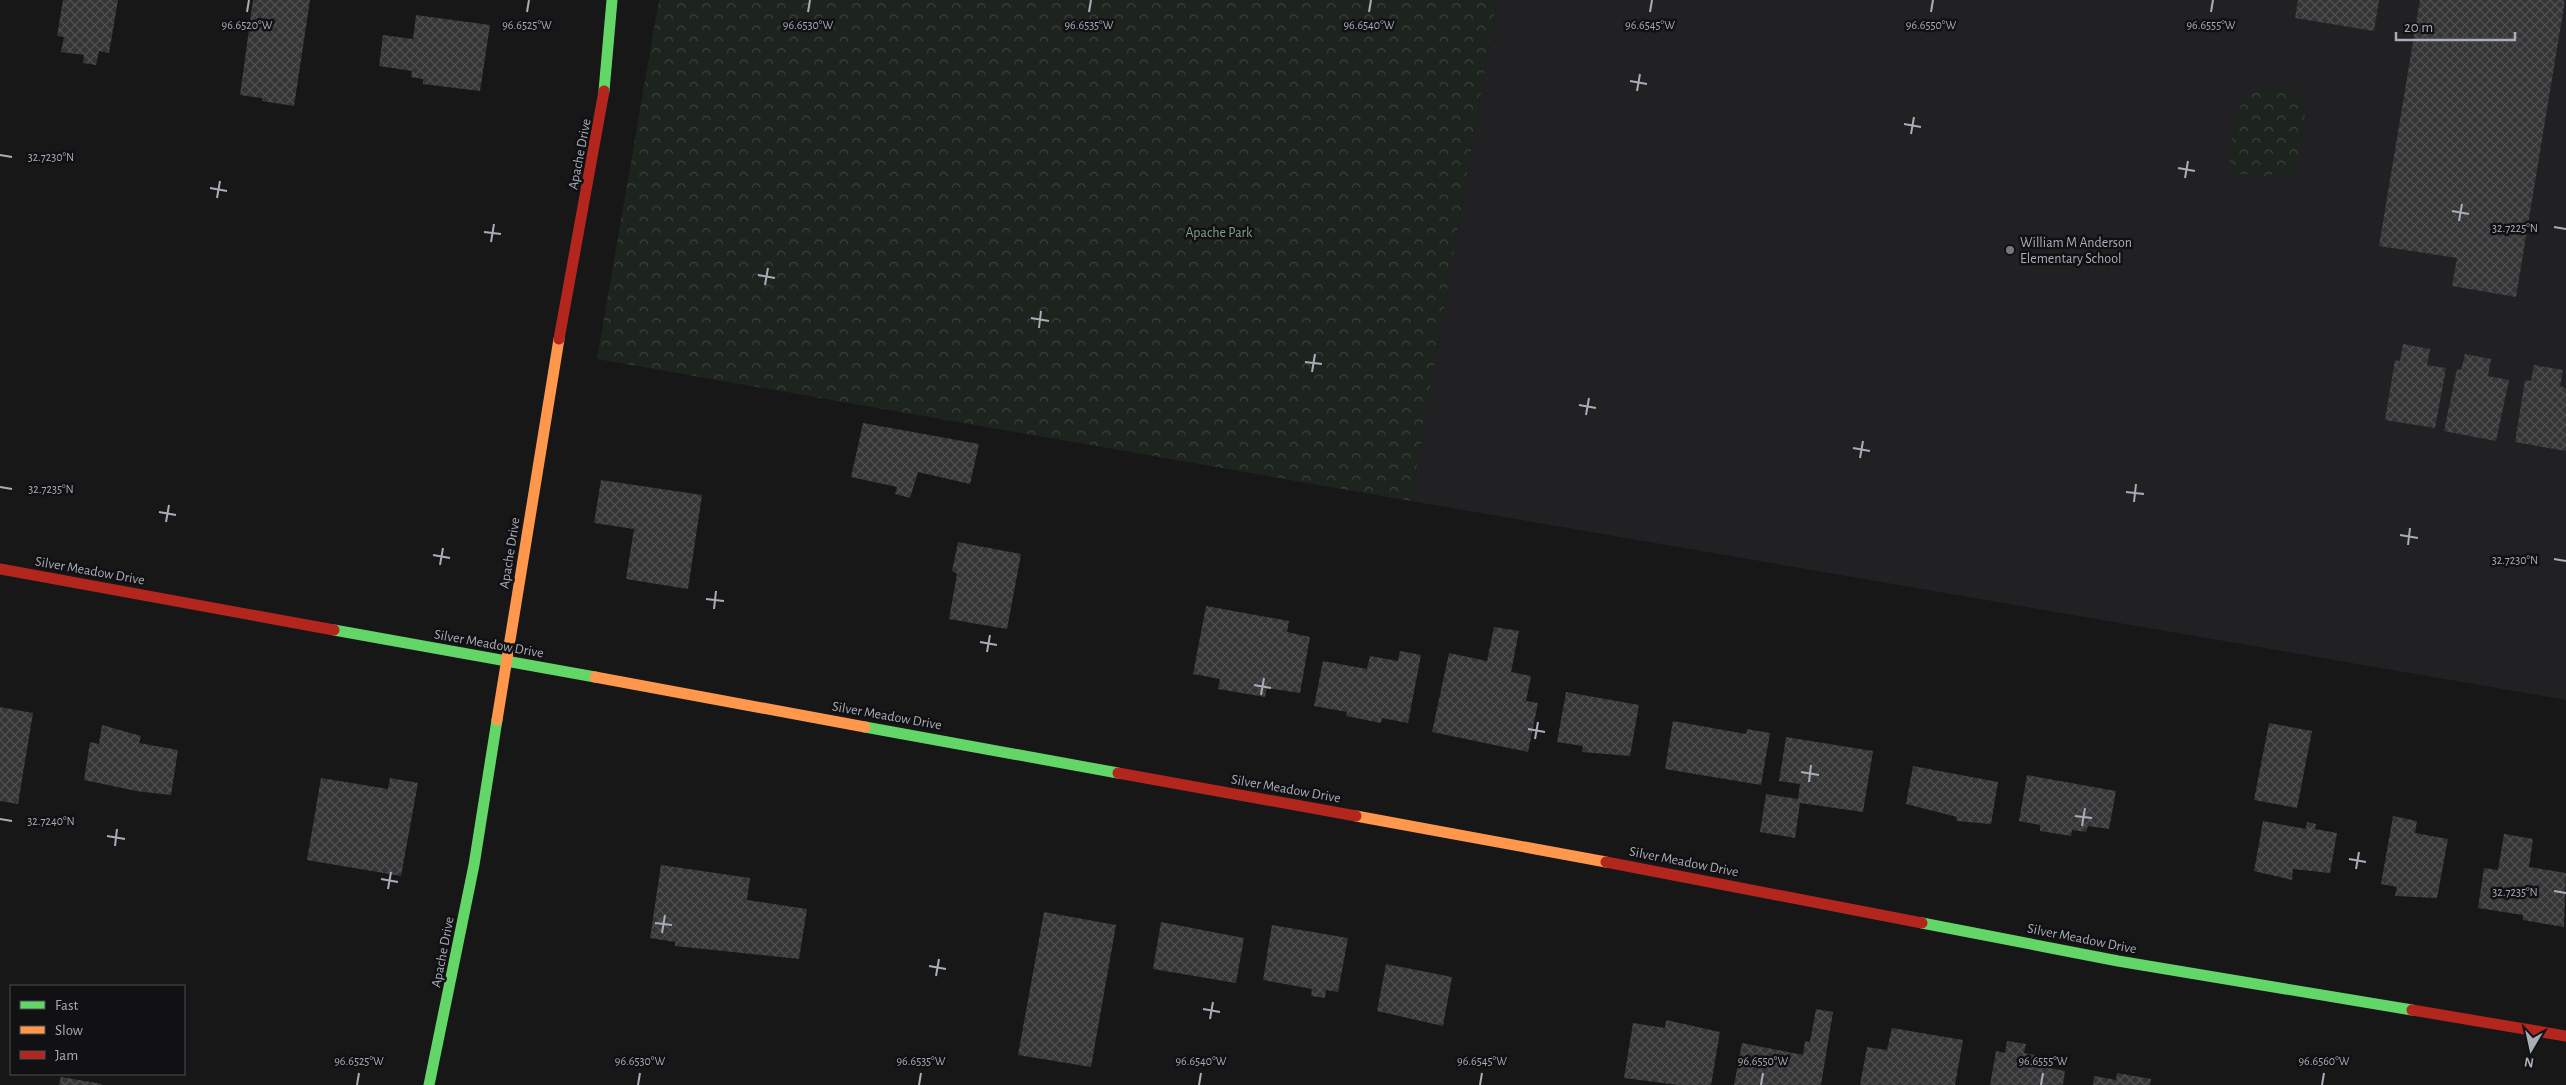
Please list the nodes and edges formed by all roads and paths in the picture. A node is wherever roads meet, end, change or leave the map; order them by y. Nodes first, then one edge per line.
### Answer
1 (612, 0) edge
2 (0, 569) edge
3 (507, 662) junction
4 (2566, 1036) edge
5 (429, 1085) edge

1 - 3 street, Apache Drive
2 - 3 street, Silver Meadow Drive
3 - 4 street, Silver Meadow Drive
3 - 5 street, Apache Drive

